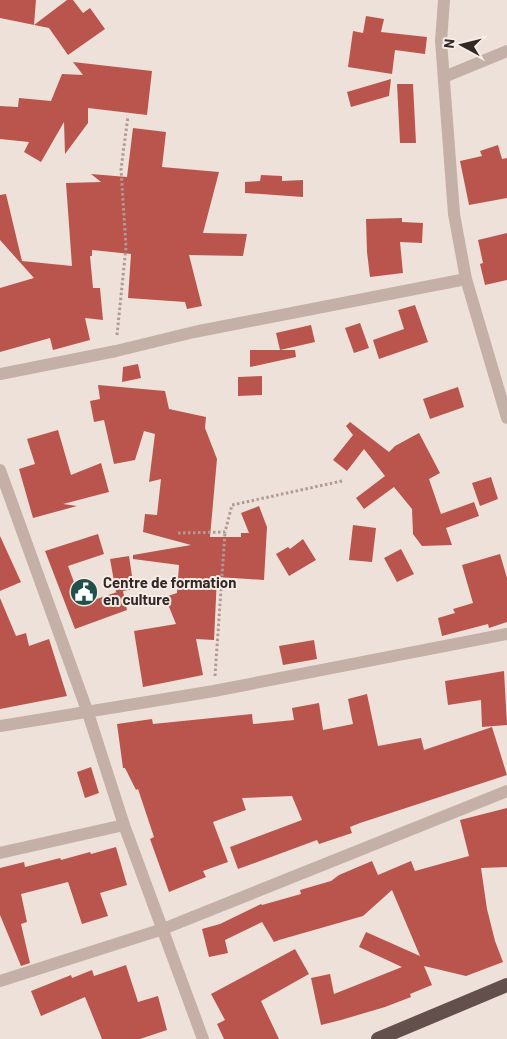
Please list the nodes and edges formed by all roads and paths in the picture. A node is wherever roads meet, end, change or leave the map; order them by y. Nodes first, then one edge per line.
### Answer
1 (444, 0) edge
2 (507, 50) edge
3 (444, 77) junction
4 (128, 116) dead end
5 (466, 279) junction
6 (116, 351) junction
7 (0, 374) edge
8 (507, 418) edge
9 (0, 470) edge
10 (342, 481) dead end
11 (225, 532) junction
12 (178, 533) dead end
13 (507, 634) edge
14 (214, 691) junction
15 (88, 713) junction
16 (0, 726) edge
17 (507, 791) edge
18 (124, 825) junction
19 (0, 853) edge
20 (163, 929) junction
21 (0, 981) edge
22 (507, 985) edge
23 (203, 1039) edge
24 (378, 1039) edge

1 - 3 street
2 - 3 street
3 - 5 street
4 - 6 path
5 - 6 street
5 - 8 street
6 - 7 street
9 - 15 street
10 - 11 path
11 - 12 path
11 - 14 path
13 - 14 street
14 - 15 street
15 - 16 street
15 - 18 street
17 - 20 street
18 - 19 street
18 - 20 street
20 - 21 street
20 - 23 street
22 - 24 highway

